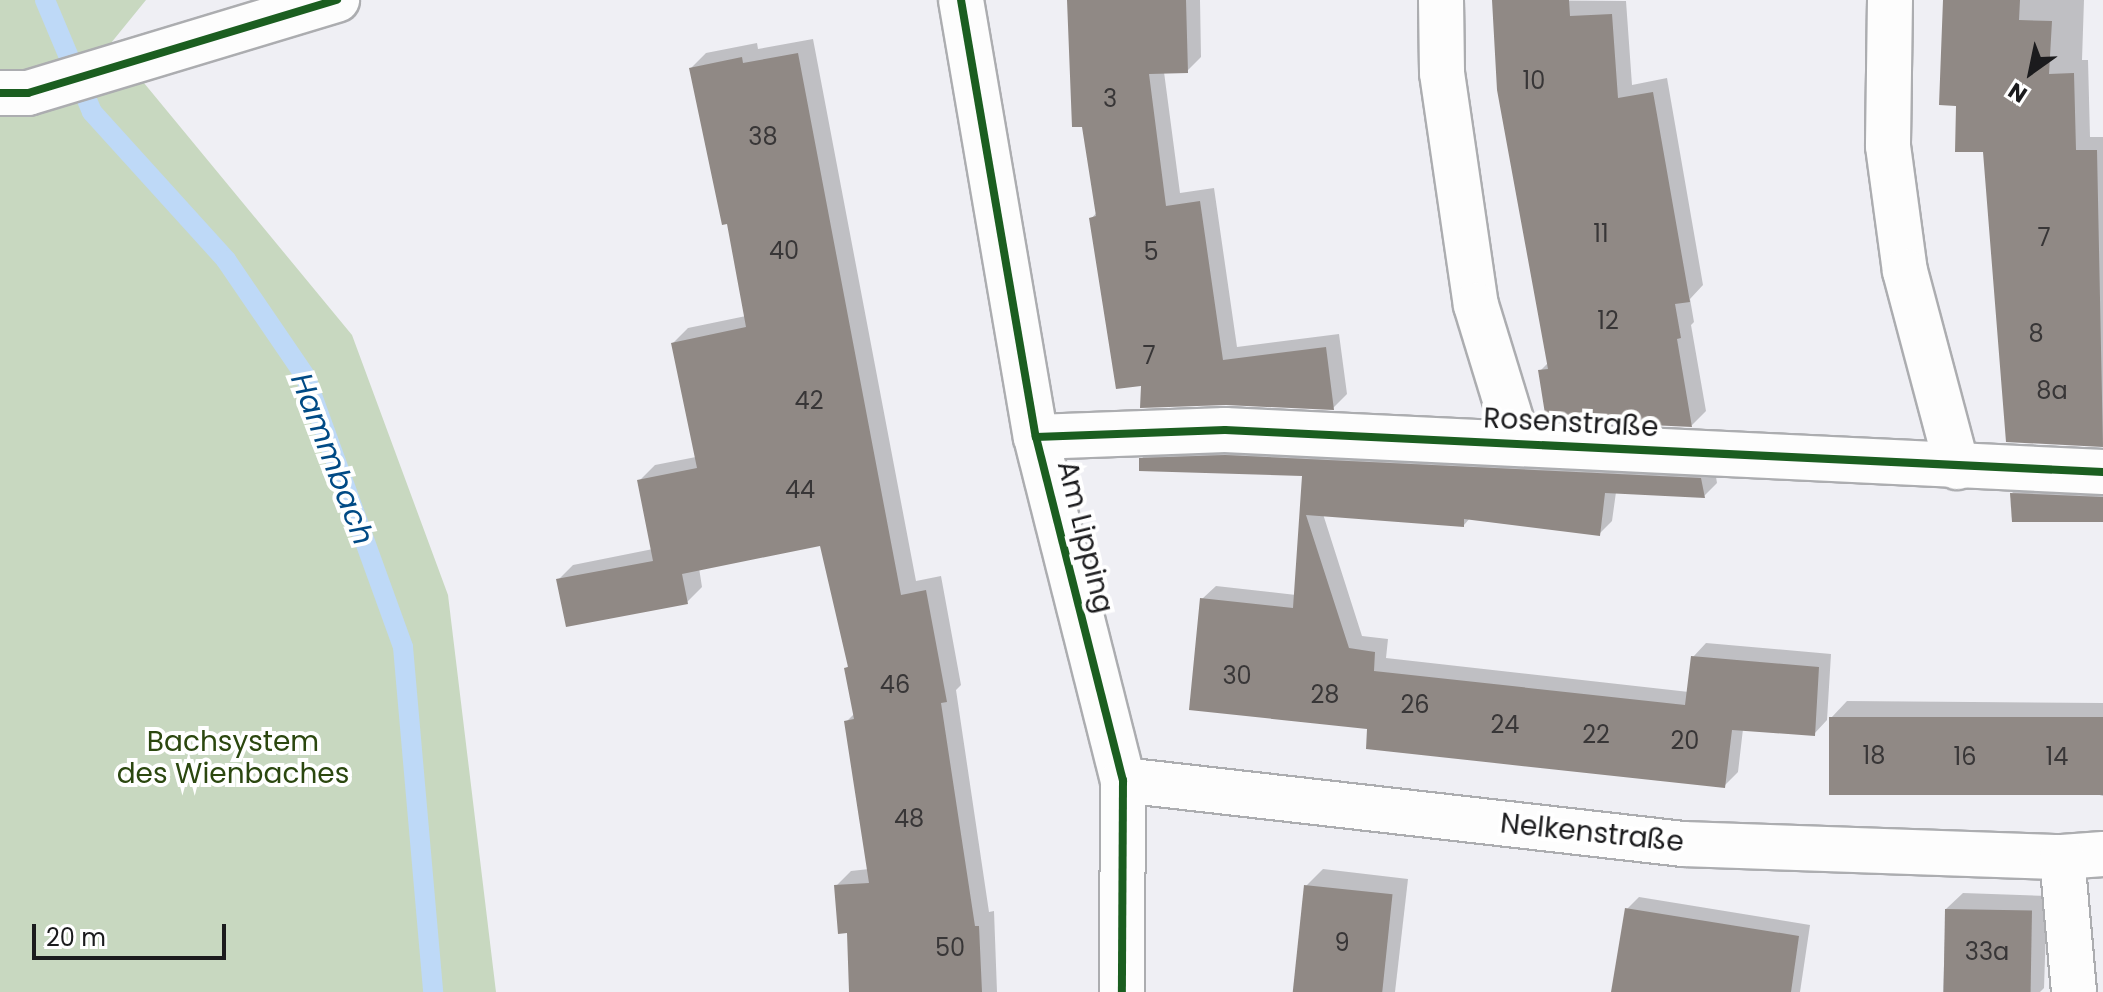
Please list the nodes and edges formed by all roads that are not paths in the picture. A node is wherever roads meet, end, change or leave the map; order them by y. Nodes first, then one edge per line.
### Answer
1 (337, 0) edge
2 (961, 0) edge
3 (1441, 0) edge
4 (1890, 0) edge
5 (14, 93) edge
6 (1036, 437) junction
7 (1518, 442) junction
8 (1957, 467) junction
9 (2103, 472) edge
10 (1123, 780) junction
11 (2083, 856) edge
12 (1122, 992) edge
13 (2074, 992) edge

1 - 5 street
2 - 6 street, Am Lipping
3 - 7 street, Rosenstraße
4 - 8 street
6 - 7 street, Rosenstraße
6 - 10 street, Am Lipping
7 - 8 street, Rosenstraße
8 - 9 street, Rosenstraße
10 - 11 street, Nelkenstraße
10 - 12 street, Am Lipping
11 - 13 street, Nelkenstraße

